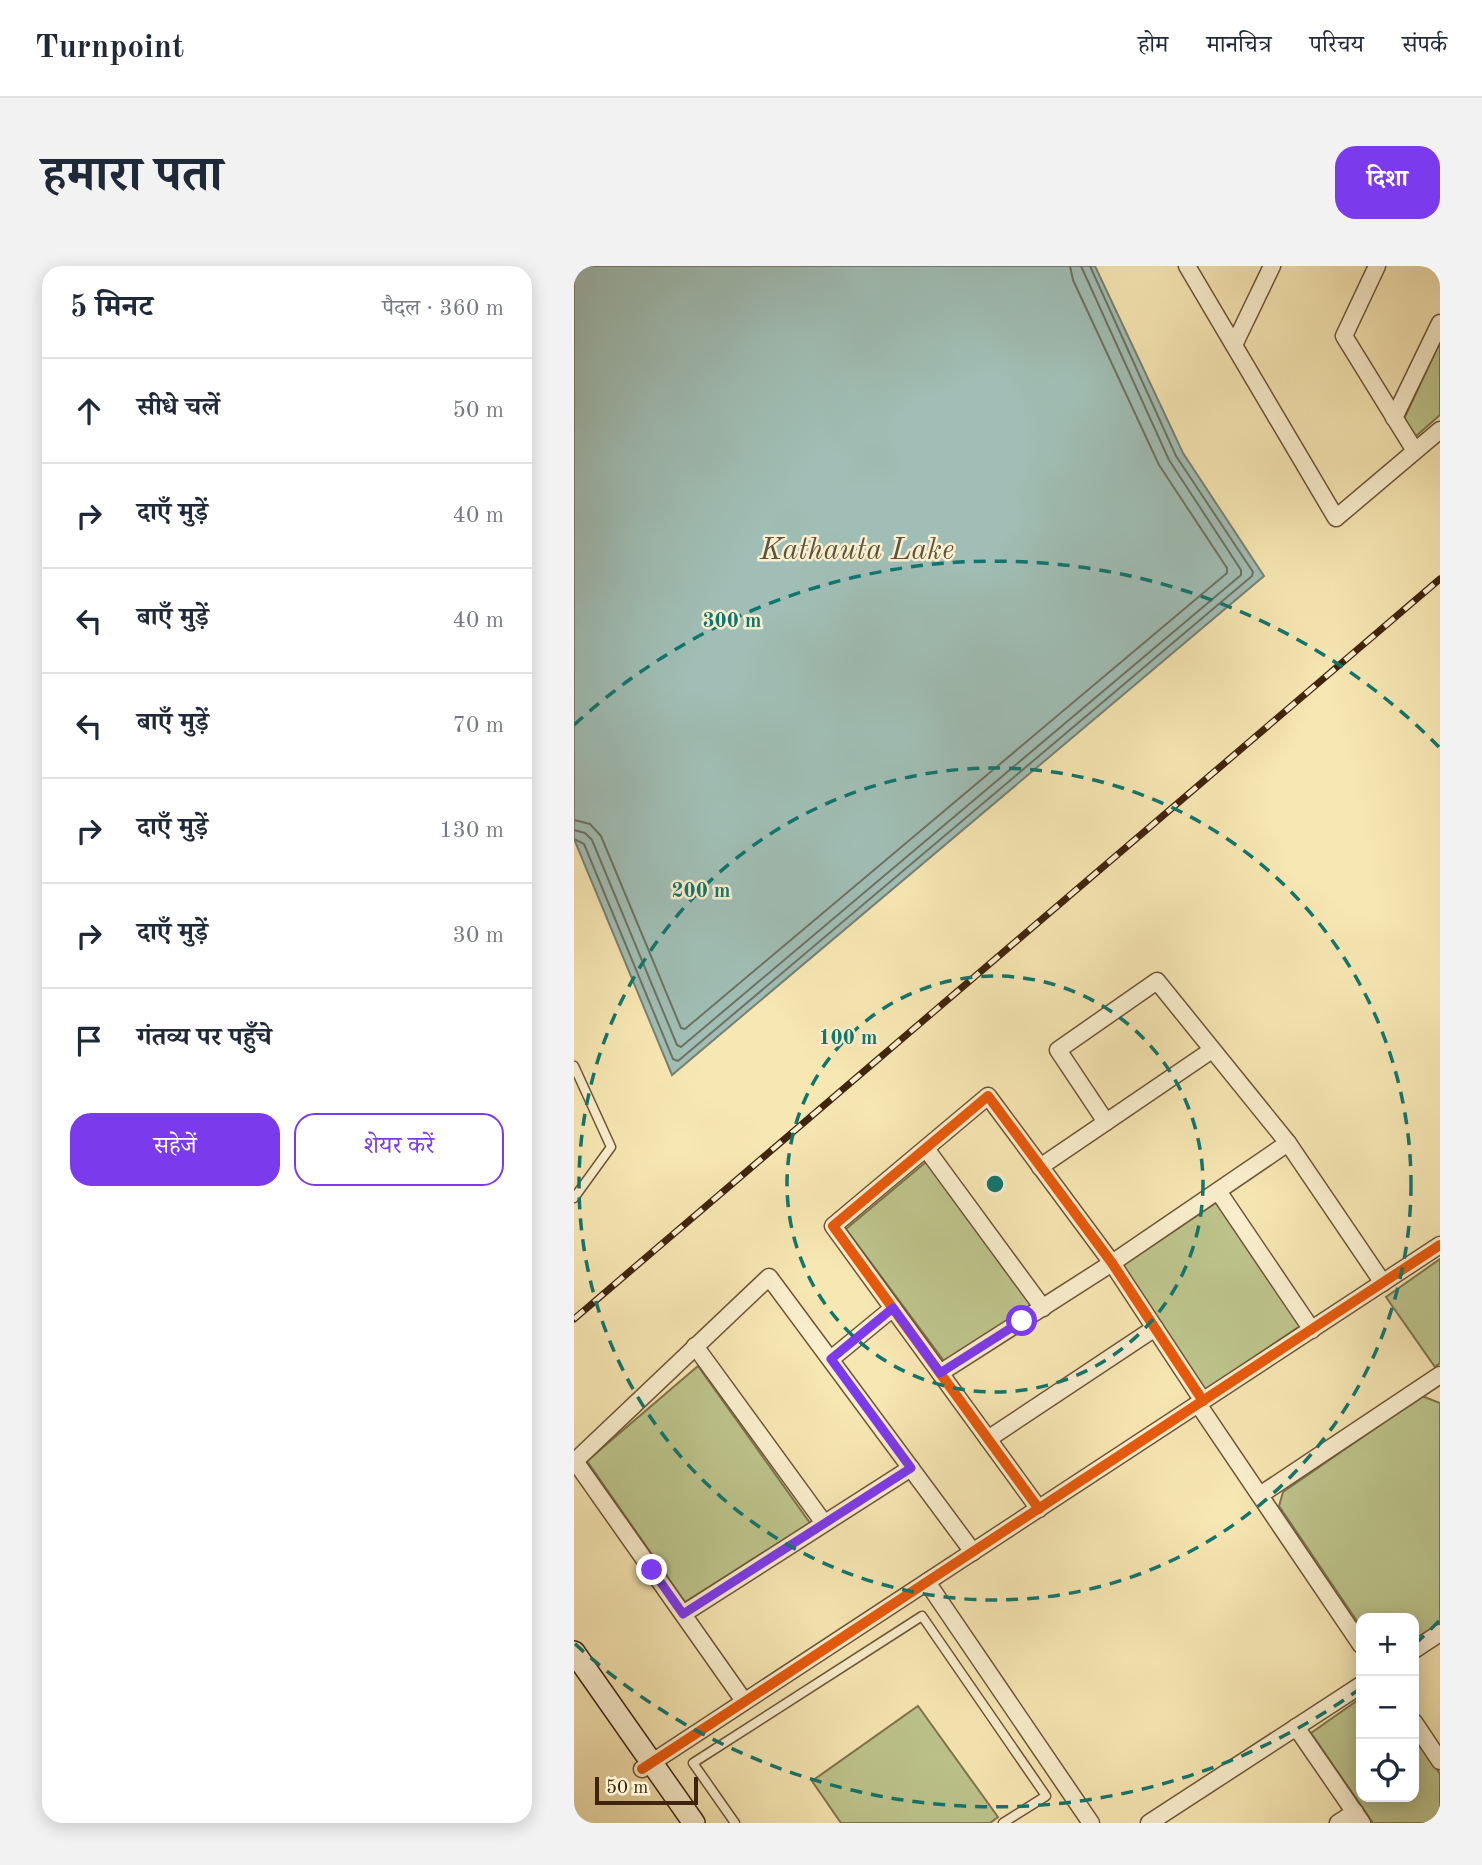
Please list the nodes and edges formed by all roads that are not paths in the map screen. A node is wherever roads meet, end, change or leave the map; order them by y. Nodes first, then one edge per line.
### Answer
1 (1187, 266) edge
2 (1272, 266) edge
3 (1377, 266) edge
4 (1440, 323) edge
5 (1234, 345) junction
6 (1394, 418) junction
7 (1440, 430) edge
8 (1415, 451) junction
9 (1212, 1050) junction
10 (574, 1066) edge
11 (1106, 1122) junction
12 (1288, 1143) junction
13 (927, 1150) junction
14 (1040, 1167) junction
15 (1218, 1191) junction
16 (574, 1198) edge
17 (1440, 1245) edge
18 (1112, 1264) junction
19 (1383, 1283) junction
20 (893, 1308) junction
21 (1043, 1308) junction
22 (1155, 1328) junction
23 (1312, 1329) junction
24 (695, 1346) junction
25 (831, 1359) junction
26 (940, 1373) junction
27 (1438, 1381) edge
28 (1200, 1403) junction
29 (988, 1439) junction
30 (575, 1462) edge
31 (911, 1468) junction
32 (1259, 1495) junction
33 (1039, 1509) junction
34 (824, 1523) junction
35 (973, 1552) junction
36 (927, 1582) junction
37 (683, 1614) junction
38 (1440, 1633) edge
39 (1356, 1638) edge
40 (1419, 1647) edge
41 (574, 1652) edge
42 (574, 1672) edge
43 (1356, 1688) edge
44 (744, 1701) junction
45 (1296, 1727) junction
46 (1419, 1730) edge
47 (1439, 1758) edge
48 (646, 1765) junction
49 (1359, 1817) edge
50 (680, 1823) edge
51 (694, 1823) edge
52 (735, 1823) edge
53 (1003, 1823) edge
54 (1090, 1823) edge
55 (1149, 1823) edge
56 (1338, 1823) edge

1 - 5 street
2 - 5 street
3 - 6 street
4 - 6 street
5 - 8 street
6 - 8 street
7 - 8 street
9 - 11 street
9 - 11 street
9 - 12 street
10 - 16 lane
11 - 14 street
12 - 15 street
12 - 19 street
13 - 14 street
13 - 20 street
13 - 21 street
14 - 18 street
15 - 18 street
15 - 23 street
17 - 19 street
18 - 21 street
18 - 22 street
19 - 23 street
20 - 25 street
20 - 26 street
21 - 26 street
22 - 28 street
22 - 29 street
23 - 28 street
24 - 25 street
24 - 30 street
24 - 34 street
25 - 31 street
26 - 29 street
27 - 32 street
28 - 32 street
28 - 33 street
29 - 33 street
30 - 37 street
31 - 34 street
31 - 35 street
32 - 39 street
33 - 35 street
34 - 37 street
35 - 36 street
36 - 44 street
36 - 54 street
37 - 44 street
38 - 40 street
41 - 48 street
42 - 48 street
43 - 45 street
44 - 48 street
45 - 49 street
45 - 55 street
46 - 47 street
48 - 50 street
48 - 51 street
49 - 56 street
52 - 53 lane

